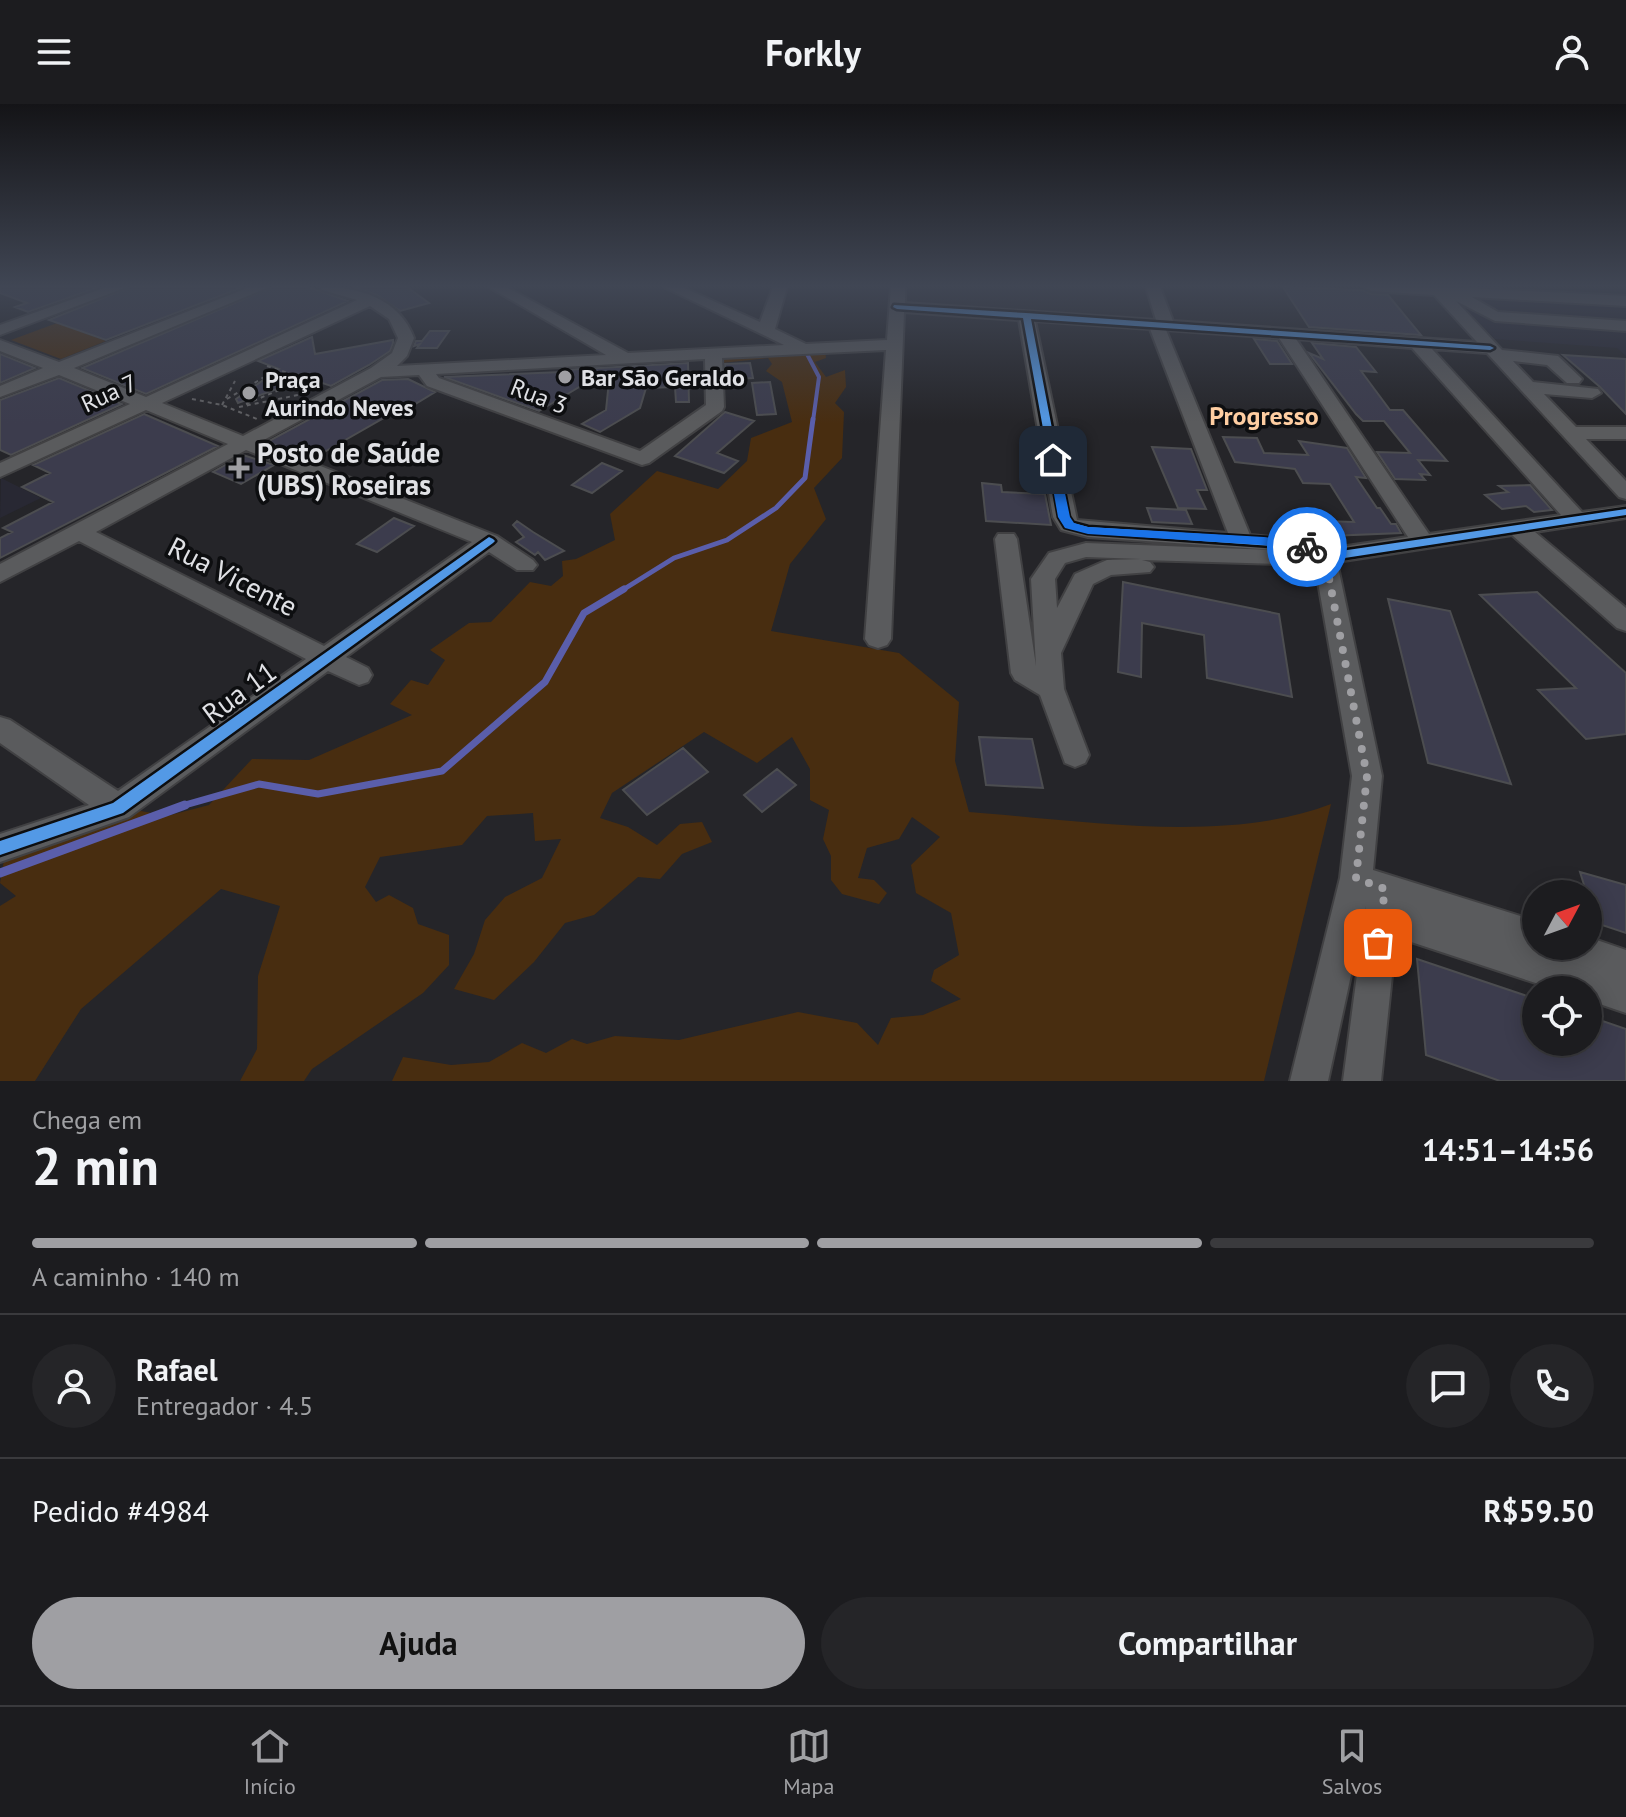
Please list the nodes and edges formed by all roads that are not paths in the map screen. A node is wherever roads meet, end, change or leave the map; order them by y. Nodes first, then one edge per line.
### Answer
1 (1283, 332) edge
2 (148, 333) edge
3 (299, 333) edge
4 (404, 333) edge
5 (578, 333) edge
6 (781, 333) edge
7 (897, 333) edge
8 (1029, 333) edge
9 (1164, 333) edge
10 (1290, 333) edge
11 (1476, 333) edge
12 (1417, 343) junction
13 (897, 344) junction
14 (0, 345) edge
15 (804, 349) junction
16 (1493, 351) junction
17 (713, 353) junction
18 (624, 358) junction
19 (57, 369) junction
20 (427, 369) junction
21 (377, 372) junction
22 (1573, 379) dead end
23 (1529, 387) junction
24 (0, 392) edge
25 (1592, 393) dead end
26 (143, 404) junction
27 (1571, 433) junction
28 (1602, 433) junction
29 (1626, 433) edge
30 (243, 444) junction
31 (1626, 446) edge
32 (0, 471) edge
33 (1626, 493) edge
34 (1626, 512) edge
35 (1576, 518) junction
36 (1516, 527) junction
37 (79, 532) junction
38 (1006, 539) dead end
39 (489, 541) junction
40 (1422, 541) junction
41 (1244, 548) junction
42 (1325, 557) junction
43 (525, 565) dead end
44 (0, 574) edge
45 (1626, 622) edge
46 (878, 639) dead end
47 (1048, 653) junction
48 (329, 657) junction
49 (359, 675) dead end
50 (1051, 689) junction
51 (0, 728) edge
52 (1075, 755) dead end
53 (118, 808) junction
54 (0, 848) edge
55 (1374, 894) junction
56 (1522, 934) edge
57 (1602, 959) edge
58 (1626, 967) edge
59 (1626, 995) edge
60 (1309, 1081) edge
61 (1362, 1081) edge

1 - 40 street
2 - 19 street
3 - 26 street, Rua 7
4 - 21 street
5 - 18 street
6 - 15 street
7 - 13 street
8 - 41 street
9 - 41 street
10 - 12 street
11 - 16 street
12 - 16 street
12 - 35 street
13 - 15 street
13 - 46 street
14 - 19 street
15 - 17 street
16 - 22 street
16 - 23 street
17 - 18 street
17 - 20 street, Rua 3
18 - 20 street
19 - 24 street
19 - 26 street
20 - 21 street
21 - 30 street
23 - 25 street
23 - 27 street
26 - 30 street
26 - 32 street, Rua 7
27 - 28 street
27 - 33 street
28 - 29 street
28 - 31 street
30 - 37 street
30 - 39 street
34 - 35 street
35 - 36 street
36 - 40 street
36 - 45 street
37 - 44 street
37 - 48 street, Rua Vicente
38 - 50 street
39 - 43 street
39 - 48 street, Rua 11
40 - 42 street
41 - 42 street
41 - 47 street
41 - 47 street
42 - 55 street
47 - 50 street
48 - 49 street, Rua Vicente
48 - 53 street, Rua 11
50 - 52 street
51 - 53 street
53 - 54 street, Rua 11
55 - 56 street
55 - 59 street
55 - 60 street
55 - 61 street
57 - 58 street

